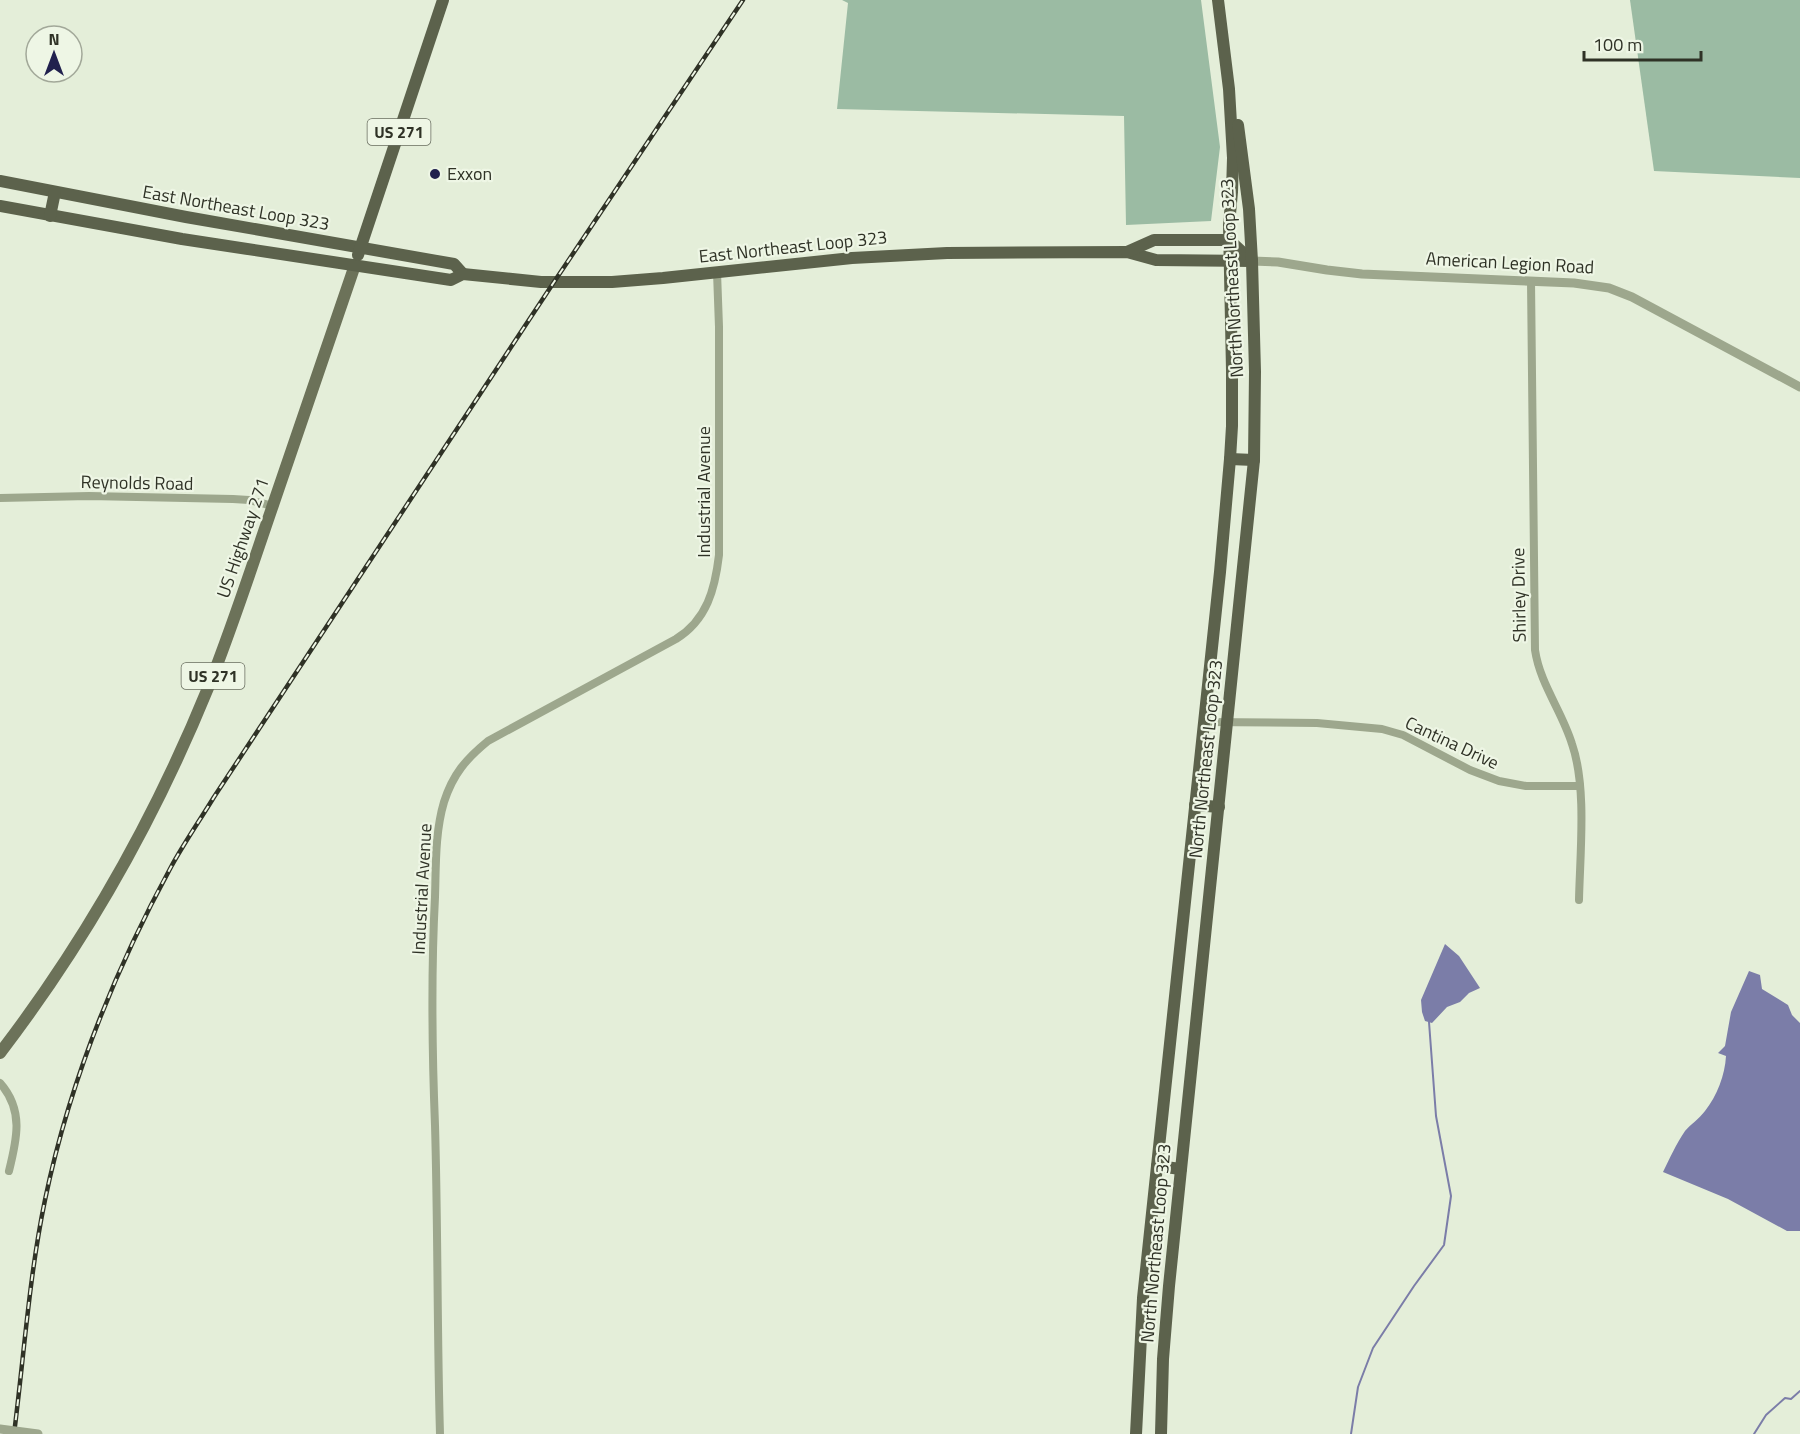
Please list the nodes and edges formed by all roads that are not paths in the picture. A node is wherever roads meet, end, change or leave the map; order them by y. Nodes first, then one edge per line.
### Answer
1 (443, 0) edge
2 (1218, 0) edge
3 (1229, 89) junction
4 (0, 181) edge
5 (54, 192) junction
6 (0, 206) edge
7 (50, 216) junction
8 (186, 217) junction
9 (182, 239) junction
10 (1229, 240) junction
11 (360, 249) junction
12 (1126, 252) junction
13 (1229, 260) junction
14 (1252, 261) junction
15 (355, 265) junction
16 (717, 272) junction
17 (463, 274) junction
18 (1531, 281) junction
19 (1800, 387) edge
20 (1230, 459) junction
21 (1254, 460) junction
22 (0, 498) edge
23 (273, 506) junction
24 (1204, 722) junction
25 (1228, 722) junction
26 (1580, 786) junction
27 (1195, 805) junction
28 (1219, 807) junction
29 (1580, 900) dead end
30 (0, 1053) edge
31 (0, 1083) edge
32 (1157, 1166) junction
33 (1181, 1169) junction
34 (9, 1171) dead end
35 (0, 1429) edge
36 (39, 1434) edge
37 (440, 1434) edge
38 (1137, 1434) edge
39 (1161, 1434) edge

1 - 11 highway, US Highway 271 / US 271
2 - 3 highway, North Northeast Loop 323
3 - 10 highway, North Northeast Loop 323
3 - 14 highway, North Northeast Loop 323
4 - 5 highway, East Northeast Loop 323
5 - 7 highway
5 - 8 highway, East Northeast Loop 323
6 - 7 highway, East Northeast Loop 323
7 - 9 highway, East Northeast Loop 323
8 - 9 highway
8 - 11 highway, East Northeast Loop 323
9 - 15 highway, East Northeast Loop 323
10 - 12 highway, East Northeast Loop 323
10 - 13 highway, North Northeast Loop 323
10 - 14 highway
11 - 15 highway, US Highway 271 / US 271
11 - 17 highway, East Northeast Loop 323
12 - 13 highway, East Northeast Loop 323
12 - 16 highway, East Northeast Loop 323
13 - 14 highway, American Legion Road
13 - 20 highway, North Northeast Loop 323
14 - 18 street, American Legion Road
14 - 21 highway, North Northeast Loop 323
15 - 17 highway, East Northeast Loop 323
15 - 23 main road, US Highway 271 / US 271
16 - 17 highway, East Northeast Loop 323
16 - 37 street, Industrial Avenue
18 - 19 street, American Legion Road
18 - 26 street, Shirley Drive
20 - 21 highway
20 - 24 highway, North Northeast Loop 323
21 - 25 highway, North Northeast Loop 323
22 - 23 street, Reynolds Road
23 - 30 main road, US Highway 271 / US 271
24 - 25 street, Cantina Drive
24 - 27 highway, North Northeast Loop 323
25 - 26 street, Cantina Drive
25 - 28 highway, North Northeast Loop 323
26 - 29 street, Shirley Drive
27 - 28 highway
27 - 32 highway, North Northeast Loop 323
28 - 33 highway, North Northeast Loop 323
31 - 34 street
32 - 33 highway
32 - 38 highway, North Northeast Loop 323
33 - 39 highway, North Northeast Loop 323
35 - 36 street, bridge

